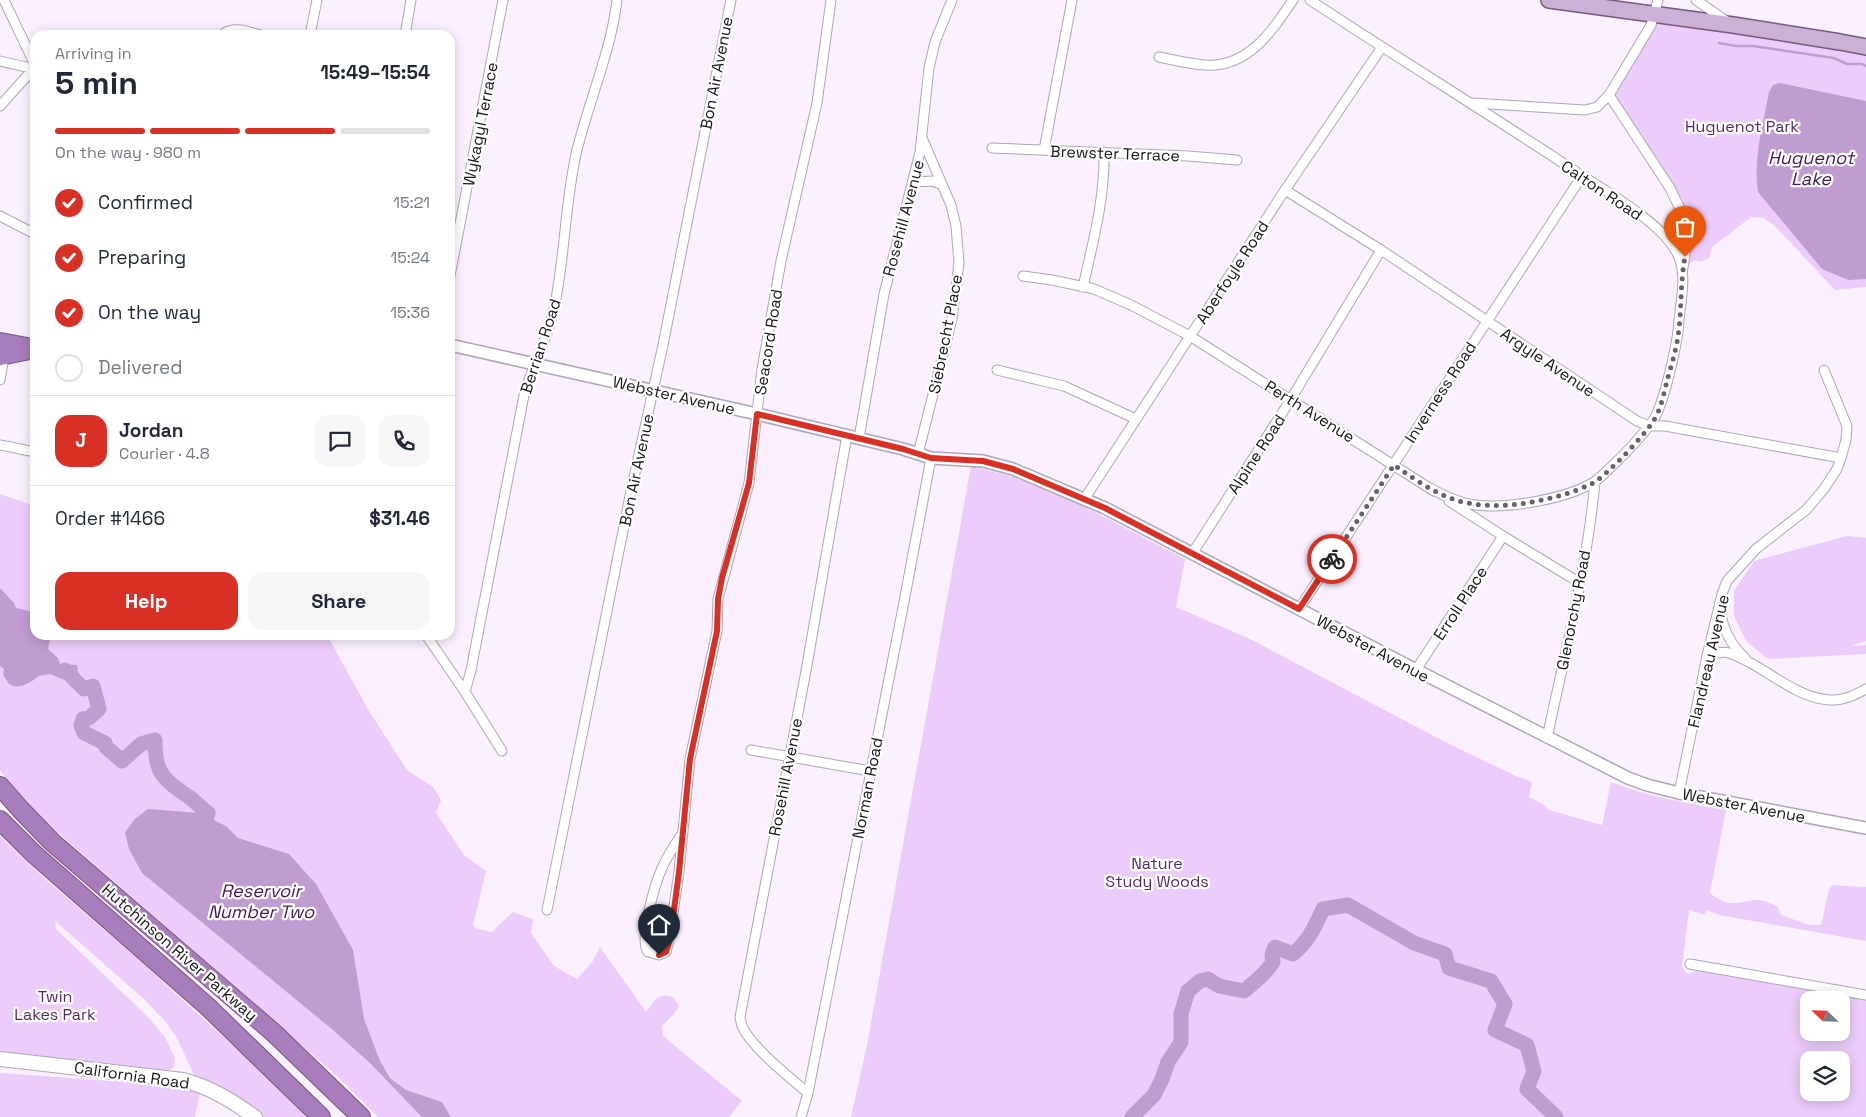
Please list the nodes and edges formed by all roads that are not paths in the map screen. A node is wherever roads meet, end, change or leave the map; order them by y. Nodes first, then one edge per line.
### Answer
1 (4, 0) edge
2 (317, 0) edge
3 (411, 0) edge
4 (503, 0) edge
5 (617, 0) edge
6 (730, 0) edge
7 (831, 0) edge
8 (952, 0) edge
9 (1072, 0) edge
10 (1293, 0) edge
11 (1310, 0) edge
12 (1549, 0) edge
13 (1696, 0) edge
14 (1656, 7) edge
15 (1733, 25) junction
16 (311, 30) edge
17 (406, 30) edge
18 (1382, 47) junction
19 (1866, 47) edge
20 (30, 55) edge
21 (1159, 57) dead end
22 (0, 61) edge
23 (30, 69) edge
24 (30, 74) edge
25 (1609, 95) junction
26 (1473, 103) junction
27 (0, 106) edge
28 (922, 138) junction
29 (992, 148) dead end
30 (1044, 150) junction
31 (1104, 152) junction
32 (1237, 160) dead end
33 (1582, 176) junction
34 (913, 182) junction
35 (942, 185) junction
36 (1285, 190) junction
37 (0, 216) edge
38 (30, 231) edge
39 (455, 250) edge
40 (1380, 250) junction
41 (1682, 273) junction
42 (1023, 276) dead end
43 (1083, 287) junction
44 (1486, 321) junction
45 (1190, 336) junction
46 (0, 342) edge
47 (455, 346) edge
48 (30, 348) edge
49 (30, 350) edge
50 (1, 356) edge
51 (535, 365) junction
52 (997, 370) dead end
53 (1824, 370) dead end
54 (0, 380) edge
55 (653, 391) junction
56 (1291, 400) junction
57 (757, 414) junction
58 (1136, 419) junction
59 (1649, 426) junction
60 (847, 435) junction
61 (859, 438) junction
62 (0, 445) edge
63 (30, 451) edge
64 (918, 454) junction
65 (931, 458) junction
66 (1841, 458) junction
67 (1394, 465) junction
68 (1595, 482) junction
69 (1430, 488) junction
70 (1085, 498) junction
71 (1503, 536) junction
72 (1192, 554) junction
73 (1580, 583) junction
74 (1722, 594) junction
75 (1299, 609) junction
76 (430, 640) edge
77 (1707, 656) junction
78 (1752, 665) junction
79 (1416, 670) junction
80 (1866, 689) edge
81 (466, 692) junction
82 (1547, 738) junction
83 (750, 750) dead end
84 (502, 751) dead end
85 (789, 756) junction
86 (870, 771) junction
87 (0, 786) edge
88 (1679, 793) junction
89 (0, 820) edge
90 (1866, 828) edge
91 (683, 832) junction
92 (547, 910) dead end
93 (1690, 964) dead end
94 (1866, 995) edge
95 (0, 1059) edge
96 (808, 1093) junction
97 (255, 1117) edge
98 (321, 1117) edge
99 (362, 1117) edge
100 (801, 1117) edge

1 - 20 street
2 - 16 street
3 - 17 street
4 - 39 street, Wykagyl Terrace
5 - 51 street, Berrian Road
6 - 55 street, Bon Air Avenue
7 - 57 street, Seacord Road
8 - 28 street, Rosehill Avenue
9 - 30 street
10 - 21 street
11 - 18 street, Calton Road
12 - 14 main road
13 - 15 street
14 - 15 main road
14 - 25 street
15 - 19 main road
18 - 26 street, Calton Road
18 - 36 street, Aberfoyle Road
22 - 23 street
24 - 27 street
25 - 26 street
25 - 41 street
26 - 33 street, Calton Road
28 - 34 street, Rosehill Avenue
28 - 35 street, Siebrecht Place
29 - 30 street, Brewster Terrace
30 - 31 street, Brewster Terrace
31 - 32 street, Brewster Terrace
31 - 43 street
33 - 41 street, Calton Road
33 - 44 street, Inverness Road
34 - 35 street
34 - 61 street, Rosehill Avenue
35 - 64 street, Siebrecht Place
36 - 40 street, Argyle Avenue
36 - 45 street, Aberfoyle Road
37 - 38 street
40 - 44 street, Argyle Avenue
40 - 56 street, Alpine Road
41 - 59 street, Calton Road
42 - 43 street, Perth Avenue
43 - 45 street, Perth Avenue
44 - 59 street, Argyle Avenue
44 - 67 street, Inverness Road
45 - 56 street, Perth Avenue
45 - 58 street, Aberfoyle Road
46 - 48 highway
47 - 51 street, Webster Avenue
49 - 50 highway
50 - 54 street
51 - 55 street, Webster Avenue
51 - 81 street, Berrian Road
52 - 58 street
53 - 66 street, Flandreau Avenue
55 - 57 street, Webster Avenue
55 - 92 street, Bon Air Avenue
56 - 67 street, Perth Avenue
56 - 72 street, Alpine Road
57 - 60 street, Webster Avenue
57 - 91 street, Seacord Road
58 - 70 street, Aberfoyle Road
59 - 66 street, Argyle Avenue
59 - 68 street, Calton Road
60 - 61 street, Webster Avenue
60 - 85 street, Rosehill Avenue
61 - 64 street, Webster Avenue
62 - 63 street
64 - 65 street, Webster Avenue
65 - 70 street, Webster Avenue
65 - 86 street, Norman Road
66 - 74 street, Flandreau Avenue
67 - 69 street, Perth Avenue
67 - 75 street, Inverness Road
68 - 69 street, Calton Road
68 - 73 street, Glenorchy Road
69 - 71 street, Perth Avenue
70 - 72 street, Webster Avenue
71 - 73 street, Perth Avenue
71 - 79 street, Erroll Place
72 - 75 street, Webster Avenue
73 - 82 street, Glenorchy Road
74 - 77 street, Flandreau Avenue
74 - 78 street
75 - 79 street, Webster Avenue
76 - 81 street
77 - 78 street
77 - 88 street, Flandreau Avenue
78 - 80 street
79 - 82 street, Webster Avenue
81 - 84 street
82 - 88 street, Webster Avenue
83 - 85 street
85 - 86 street
85 - 96 street, Rosehill Avenue
86 - 96 street, Norman Road
87 - 99 highway, Hutchinson River Parkway
88 - 90 street, Webster Avenue
89 - 98 highway, Hutchinson River Parkway
91 - 91 street, Seacord Road
93 - 94 street
95 - 97 main road, California Road
96 - 100 street, Norman Road

